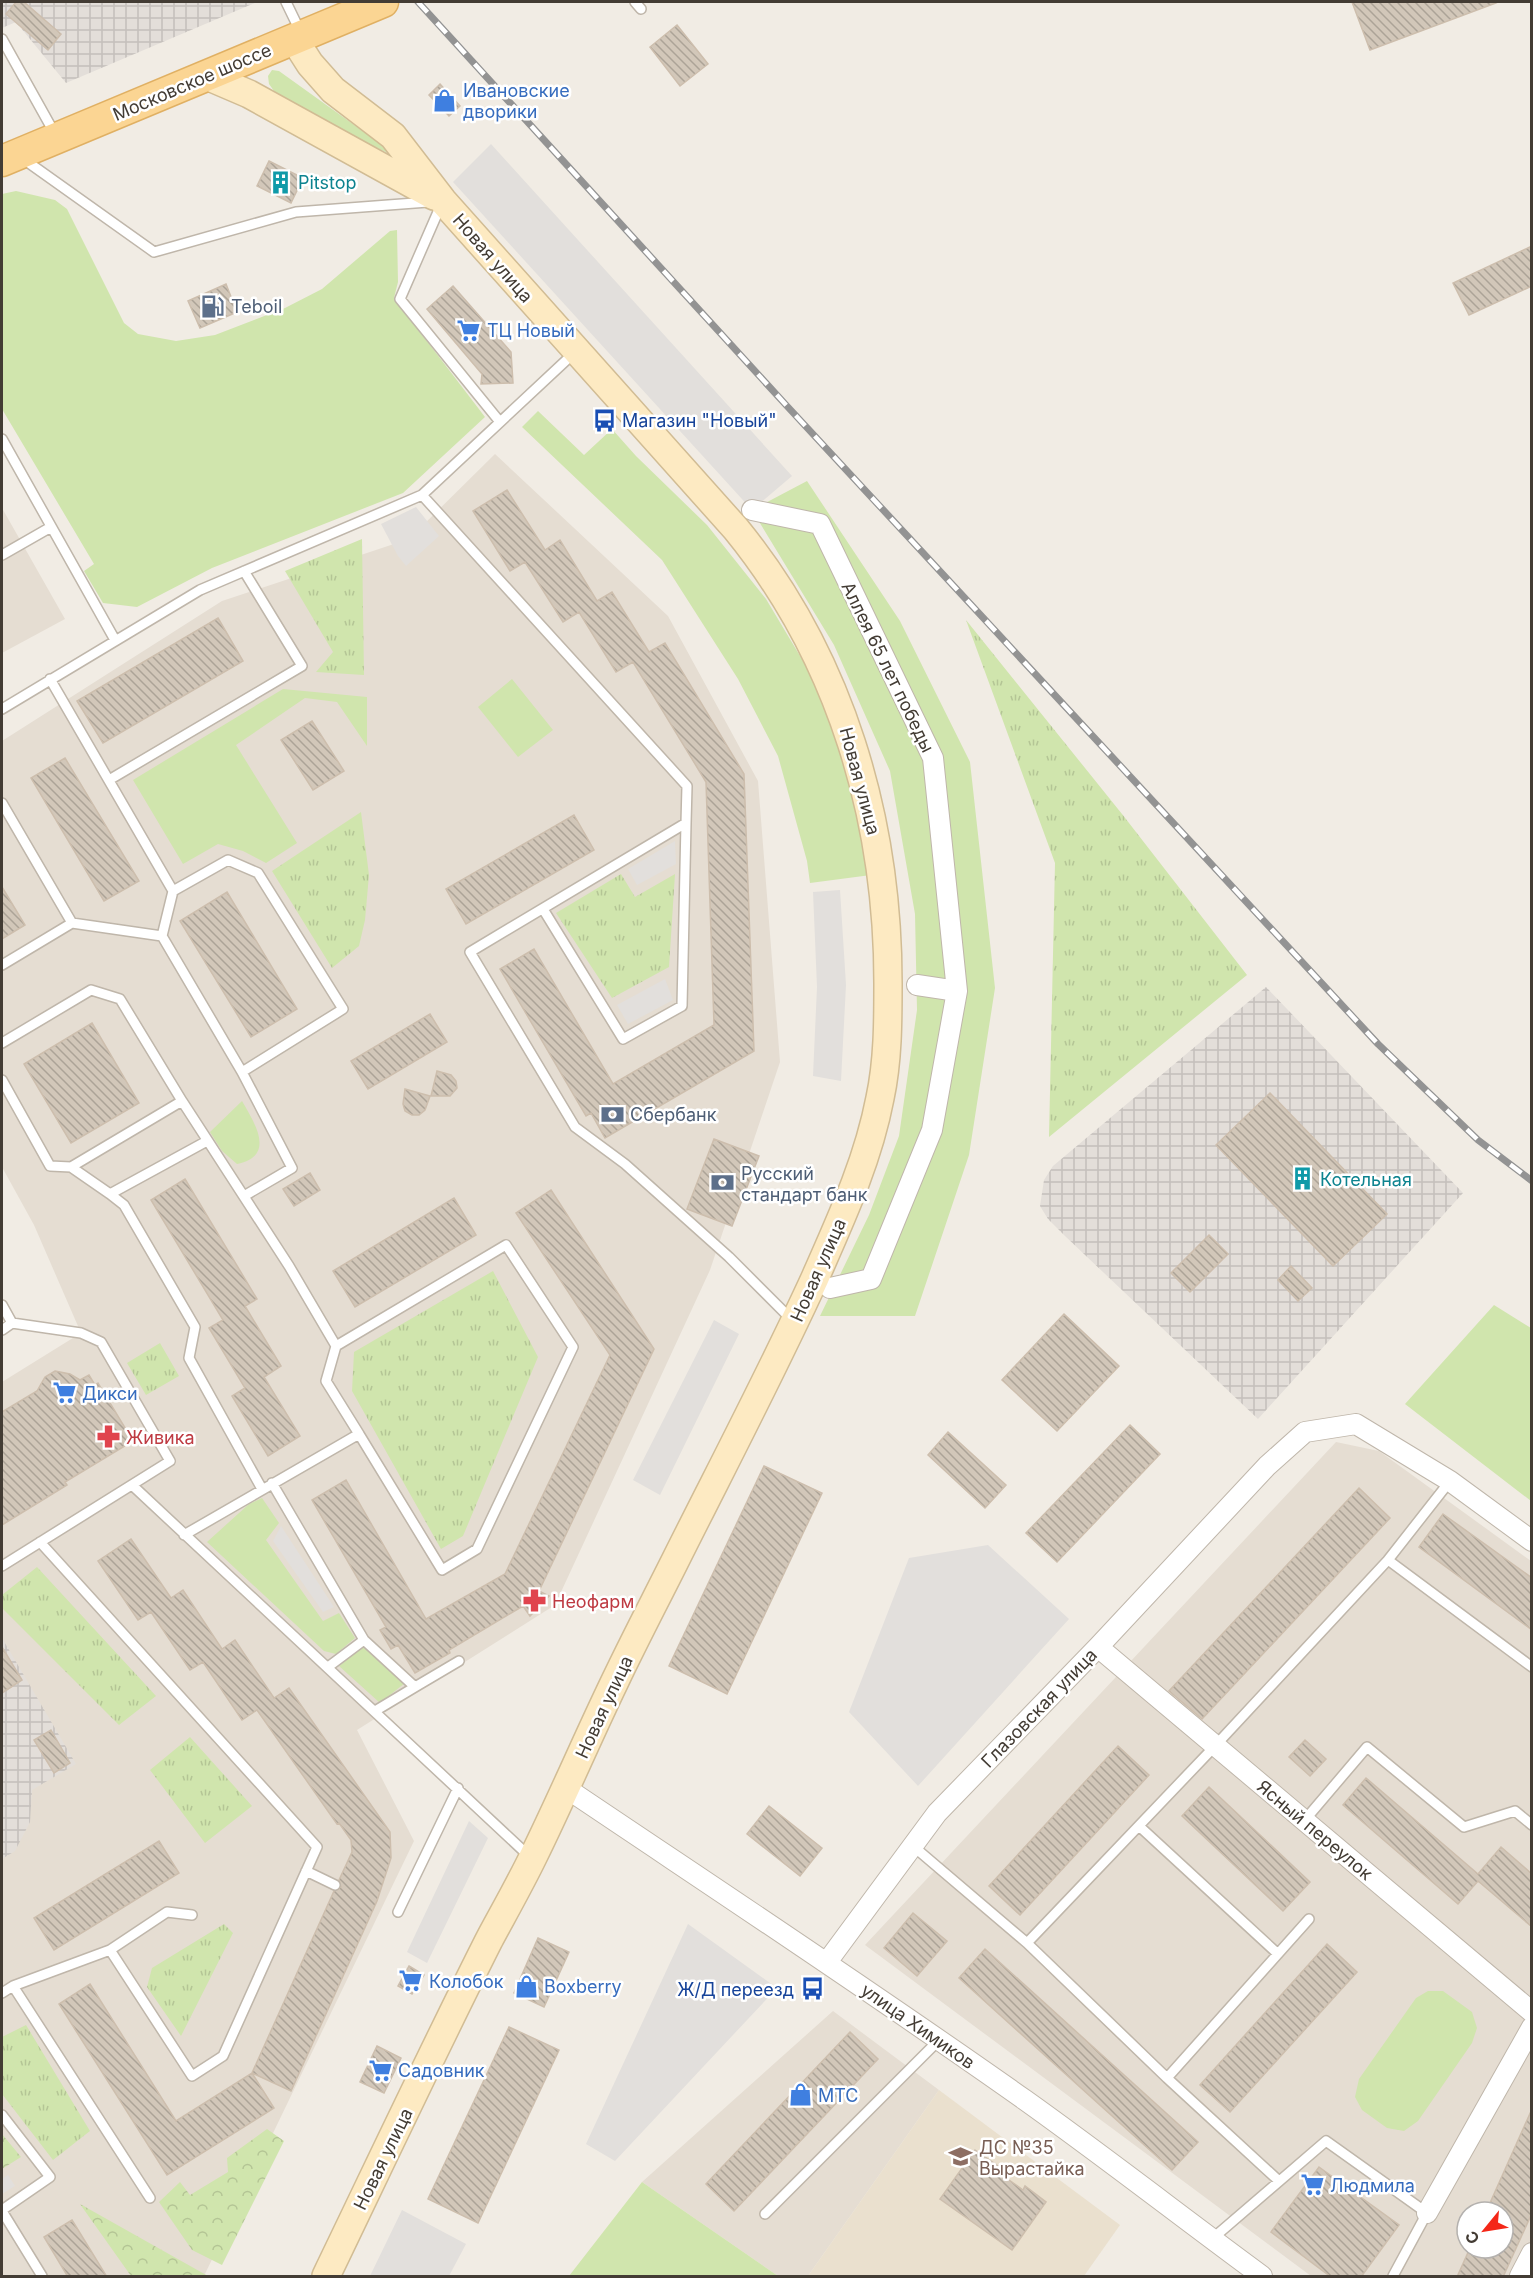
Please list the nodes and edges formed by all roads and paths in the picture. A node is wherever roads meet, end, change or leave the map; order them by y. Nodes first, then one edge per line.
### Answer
1 (285, 2) edge
2 (382, 2) edge
3 (298, 37) junction
4 (2, 39) edge
5 (207, 76) junction
6 (58, 138) junction
7 (10, 158) edge
8 (443, 201) junction
9 (575, 351) junction
10 (500, 422) junction
11 (2, 439) edge
12 (422, 495) junction
13 (752, 510) dead end
14 (51, 527) junction
15 (2, 555) edge
16 (244, 572) junction
17 (115, 640) junction
18 (50, 679) junction
19 (2, 709) edge
20 (109, 780) junction
21 (2, 803) edge
22 (686, 824) junction
23 (173, 891) junction
24 (543, 909) junction
25 (72, 923) junction
26 (162, 936) junction
27 (2, 965) edge
28 (917, 985) dead end
29 (957, 991) junction
30 (2, 1043) edge
31 (242, 1072) junction
32 (2, 1080) edge
33 (182, 1101) junction
34 (207, 1141) junction
35 (71, 1167) junction
36 (110, 1194) junction
37 (243, 1196) junction
38 (830, 1288) dead end
39 (2, 1305) edge
40 (795, 1322) junction
41 (12, 1323) junction
42 (2, 1330) edge
43 (336, 1346) junction
44 (359, 1434) junction
45 (1450, 1481) junction
46 (272, 1483) junction
47 (132, 1485) junction
48 (261, 1489) junction
49 (184, 1535) junction
50 (1532, 1541) edge
51 (40, 1542) junction
52 (1388, 1560) junction
53 (2, 1566) edge
54 (364, 1640) junction
55 (1098, 1647) junction
56 (459, 1661) dead end
57 (328, 1667) junction
58 (1532, 1667) edge
59 (416, 1687) junction
60 (375, 1711) junction
61 (1215, 1746) junction
62 (458, 1788) junction
63 (566, 1788) junction
64 (1304, 1821) junction
65 (1532, 1825) edge
66 (1139, 1826) junction
67 (913, 1846) junction
68 (532, 1859) junction
69 (306, 1871) junction
70 (335, 1885) dead end
71 (399, 1912) dead end
72 (192, 1915) dead end
73 (1310, 1919) dead end
74 (1028, 1943) junction
75 (110, 1950) junction
76 (1278, 1954) junction
77 (826, 1962) junction
78 (12, 1986) junction
79 (2, 1993) edge
80 (1532, 2013) edge
81 (1532, 2027) edge
82 (939, 2040) junction
83 (1167, 2078) junction
84 (2, 2115) edge
85 (1279, 2181) junction
86 (150, 2198) dead end
87 (2, 2210) edge
88 (1427, 2213) junction
89 (765, 2214) dead end
90 (1212, 2239) junction
91 (1532, 2253) edge
92 (42, 2277) edge
93 (326, 2277) edge
94 (1262, 2277) edge
95 (1393, 2277) edge
96 (1520, 2277) edge

1 - 3 lane
2 - 3 main road, Московское шоссе
3 - 5 main road, Московское шоссе
3 - 8 street, Новая улица
4 - 6 lane
5 - 6 main road, Московское шоссе
5 - 8 street
6 - 7 main road, Московское шоссе
7 - 8 lane
8 - 9 street, Новая улица
8 - 10 lane
9 - 10 lane
9 - 40 street, Новая улица
10 - 12 lane
11 - 14 lane
12 - 16 lane
12 - 22 lane
13 - 29 street, Аллея 65 лет победы
14 - 15 lane
14 - 17 lane
16 - 17 lane
16 - 20 lane
17 - 18 lane
18 - 19 lane
18 - 20 lane
20 - 23 lane
21 - 25 lane
22 - 24 lane
22 - 24 lane
23 - 26 lane
23 - 31 lane
24 - 40 lane
25 - 26 lane
25 - 27 lane
26 - 31 lane
28 - 29 street
29 - 38 street, Аллея 65 лет победы
30 - 33 lane
31 - 37 lane
32 - 35 lane
33 - 34 lane
33 - 35 lane
34 - 36 lane
34 - 37 lane
35 - 36 lane
36 - 48 lane
37 - 43 lane
39 - 41 lane
40 - 63 street, Новая улица
41 - 42 lane
41 - 47 lane
43 - 44 lane
43 - 44 lane
44 - 46 lane
45 - 50 street, Глазовская улица
45 - 52 lane
45 - 55 street, Глазовская улица
46 - 48 lane
46 - 54 lane
47 - 49 lane
47 - 51 lane
48 - 49 lane
49 - 57 lane
51 - 53 lane
51 - 69 lane
52 - 58 lane
52 - 61 lane
54 - 57 lane
54 - 59 lane
55 - 61 street, Ясный переулок
55 - 67 street, Глазовская улица
56 - 59 lane
57 - 60 lane
59 - 60 lane
60 - 62 lane
61 - 64 street, Ясный переулок
61 - 66 lane
62 - 68 lane
62 - 71 lane
63 - 68 street, Новая улица
63 - 77 street, улица Химиков
64 - 65 lane
64 - 80 street, Ясный переулок
66 - 74 lane
66 - 76 lane
67 - 74 lane
67 - 77 street, Глазовская улица
68 - 93 street, Новая улица
69 - 70 lane
69 - 75 lane
72 - 75 lane
73 - 76 lane
74 - 83 lane
75 - 78 lane
76 - 83 lane
77 - 82 street, улица Химиков
78 - 79 lane
78 - 86 lane
81 - 88 street
82 - 89 lane
82 - 90 street, улица Химиков
83 - 85 lane
84 - 87 lane
85 - 88 lane
85 - 90 lane
87 - 92 lane
88 - 95 lane
90 - 94 street, улица Химиков
91 - 96 street

